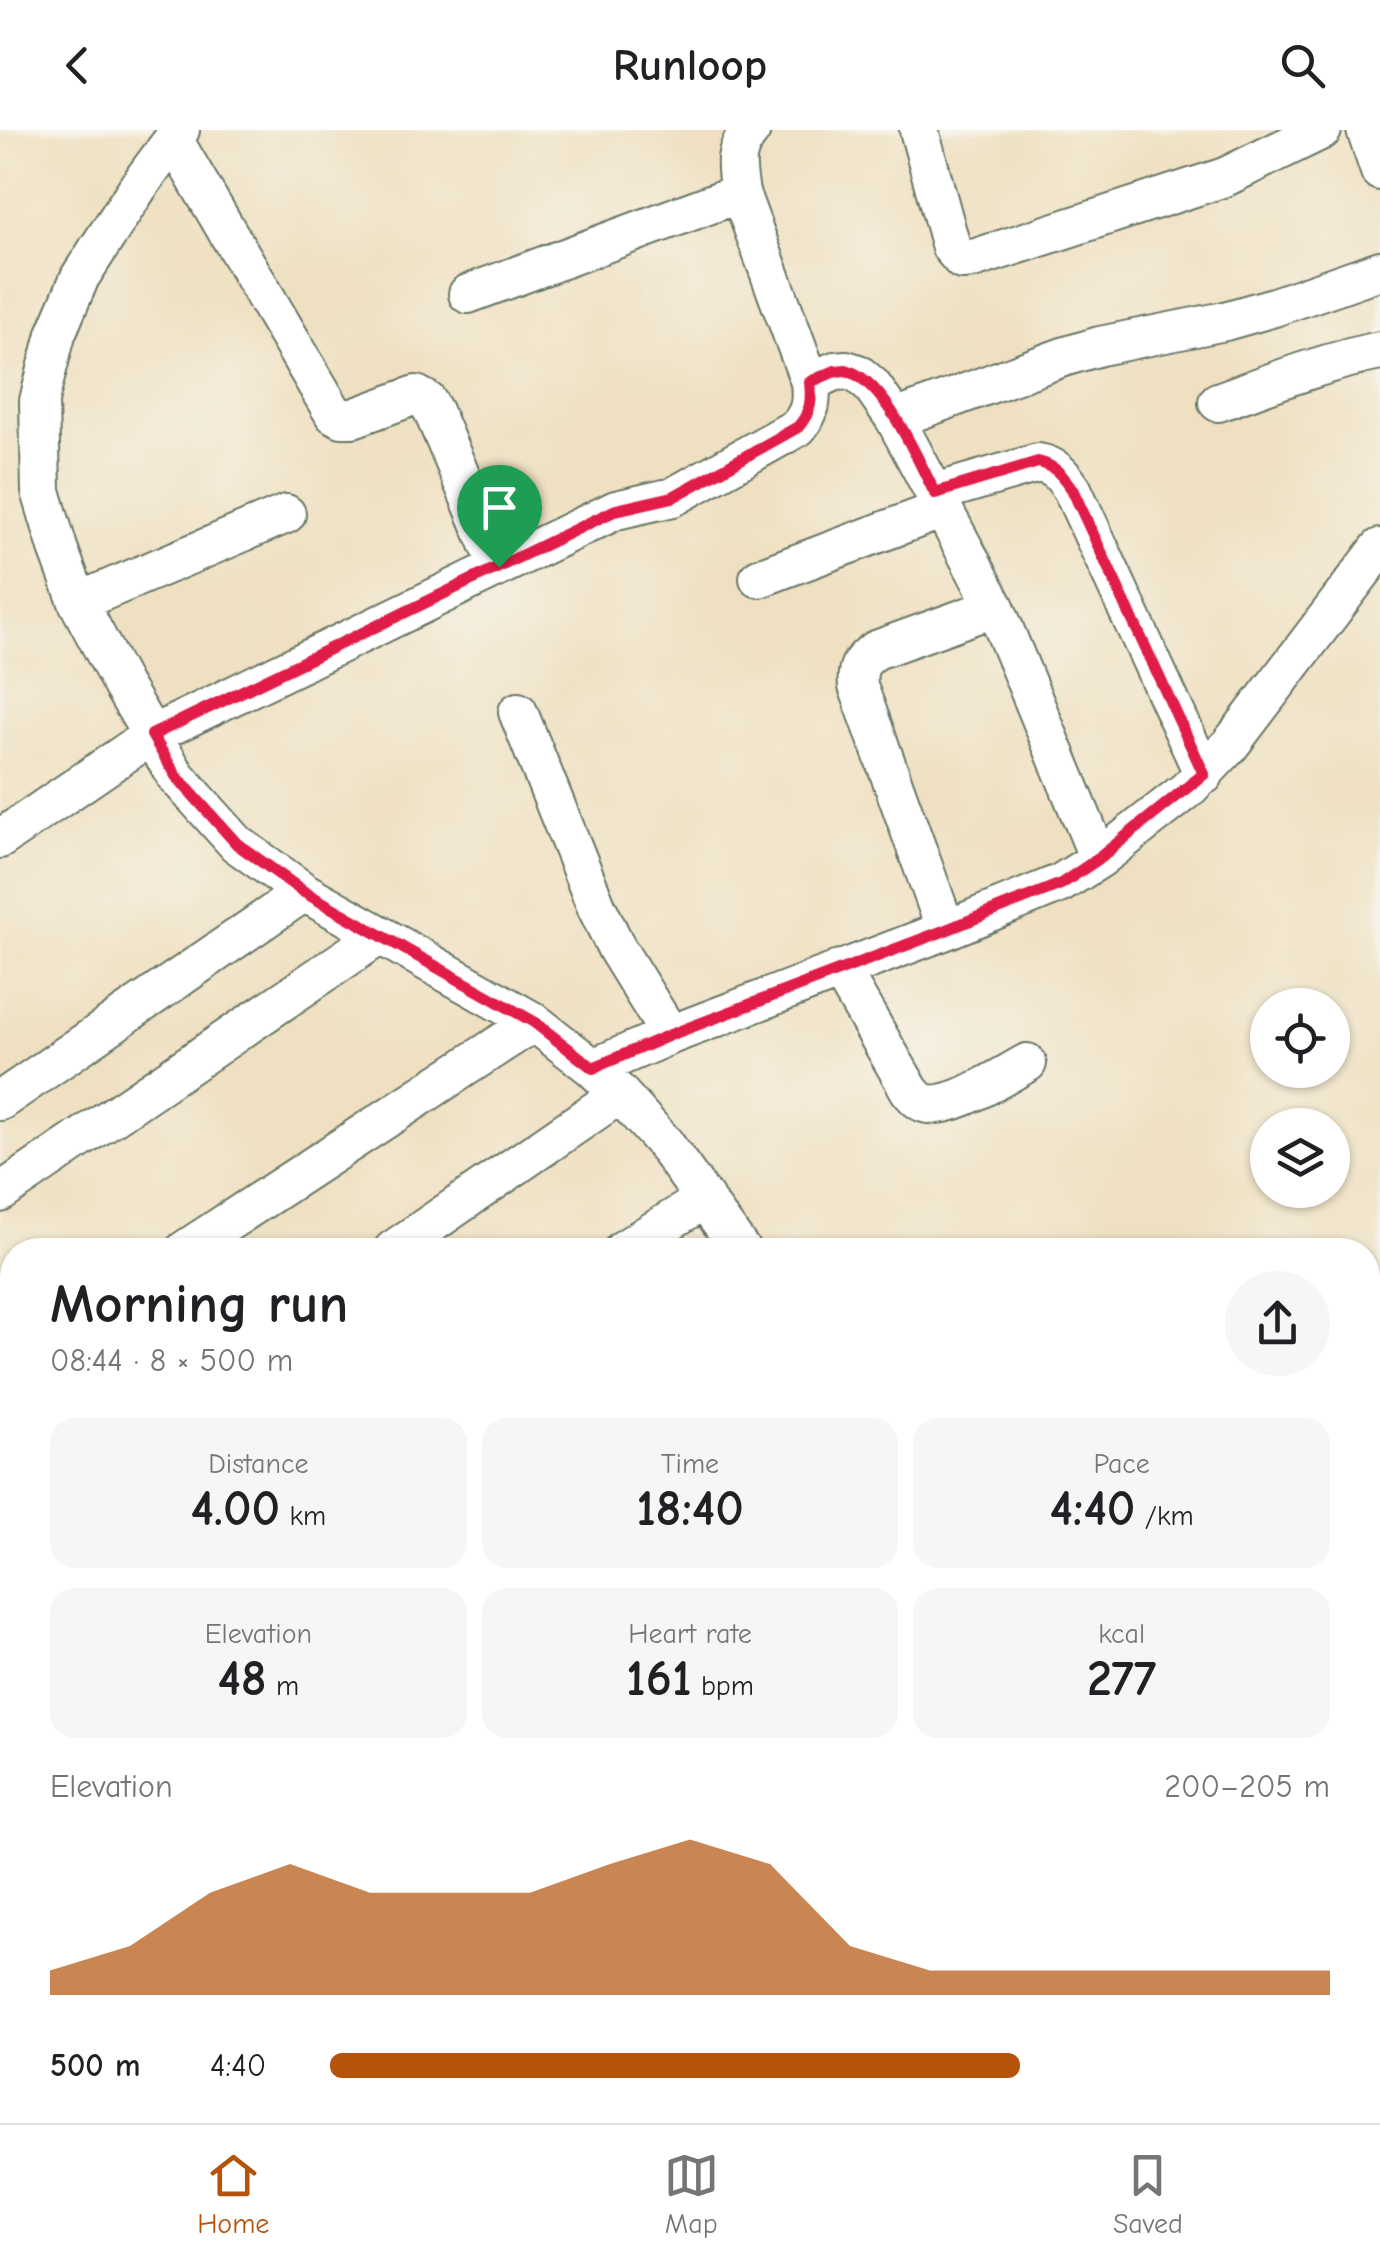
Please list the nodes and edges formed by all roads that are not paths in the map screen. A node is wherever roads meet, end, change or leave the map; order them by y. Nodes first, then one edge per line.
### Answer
1 (751, 130) edge
2 (919, 130) edge
3 (1322, 130) edge
4 (1366, 130) edge
5 (176, 134) edge
6 (1380, 171) edge
7 (740, 193) junction
8 (1380, 270) edge
9 (468, 294) dead end
10 (1380, 351) edge
11 (810, 382) junction
12 (1218, 402) dead end
13 (895, 419) junction
14 (939, 501) junction
15 (286, 514) dead end
16 (1380, 548) edge
17 (499, 567) junction
18 (759, 578) dead end
19 (78, 602) junction
20 (995, 607) junction
21 (518, 712) dead end
22 (152, 735) junction
23 (1204, 774) junction
24 (0, 840) edge
25 (1098, 859) junction
26 (304, 892) junction
27 (946, 930) junction
28 (380, 935) junction
29 (840, 969) junction
30 (534, 1022) junction
31 (670, 1035) junction
32 (1027, 1063) dead end
33 (607, 1081) junction
34 (0, 1101) edge
35 (0, 1193) edge
36 (705, 1199) junction
37 (202, 1238) edge
38 (408, 1238) edge
39 (642, 1238) edge
40 (733, 1238) edge

1 - 7 street
2 - 3 street
4 - 6 street
5 - 17 street
5 - 19 street
7 - 9 street
7 - 11 street
8 - 13 street
10 - 12 street
11 - 13 street
11 - 17 street
13 - 14 street
14 - 18 street
14 - 20 street
14 - 23 street
15 - 19 street
16 - 23 street
17 - 22 street
19 - 22 street
20 - 25 street
20 - 27 street
21 - 31 street
22 - 24 street
22 - 26 street
23 - 25 street
25 - 27 street
26 - 28 street
26 - 34 street
27 - 29 street
28 - 30 street
28 - 35 street
29 - 31 street
29 - 32 street
30 - 33 street
30 - 37 street
31 - 33 street
33 - 36 street
33 - 38 street
36 - 39 street
36 - 40 street

